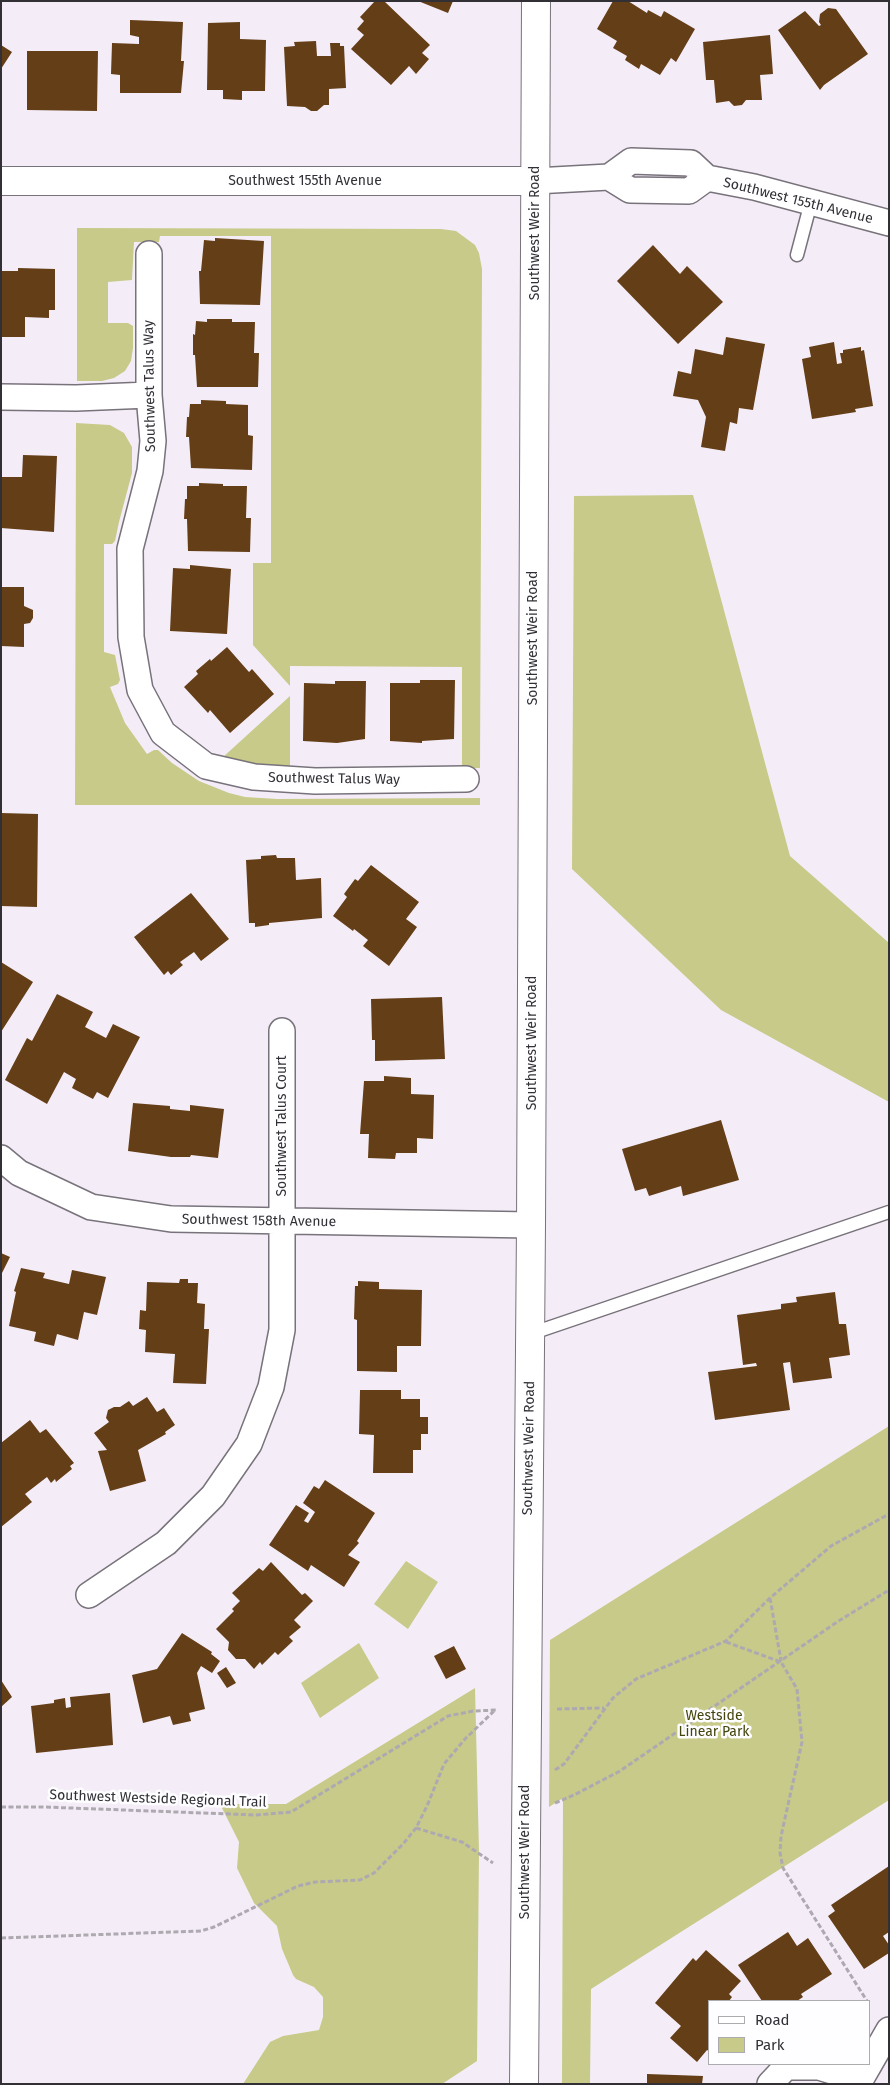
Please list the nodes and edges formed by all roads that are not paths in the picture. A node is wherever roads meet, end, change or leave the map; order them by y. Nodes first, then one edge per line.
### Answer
1 (536, 1) edge
2 (1, 181) edge
3 (535, 181) junction
4 (811, 202) junction
5 (889, 224) edge
6 (149, 254) dead end
7 (797, 255) dead end
8 (149, 395) junction
9 (1, 397) edge
10 (466, 779) dead end
11 (282, 1031) dead end
12 (1, 1158) edge
13 (889, 1212) edge
14 (282, 1222) junction
15 (531, 1225) junction
16 (530, 1334) junction
17 (89, 1595) dead end
18 (889, 2030) edge
19 (870, 2063) edge
20 (869, 2065) edge
21 (859, 2082) edge
22 (524, 2084) edge
23 (770, 2084) edge

1 - 3 street, Southwest Weir Road
2 - 3 street, Southwest 155th Avenue
3 - 4 street, Southwest 155th Avenue
3 - 15 street, Southwest Weir Road
4 - 5 street, Southwest 155th Avenue
4 - 7 lane
6 - 8 street, Southwest Talus Way
8 - 9 street
8 - 10 street, Southwest Talus Way
11 - 14 street, Southwest Talus Court
12 - 14 street, Southwest 158th Avenue
13 - 16 lane
14 - 15 street, Southwest 158th Avenue
14 - 17 street, Southwest Talus Court
15 - 16 street, Southwest Weir Road
16 - 22 street, Southwest Weir Road
18 - 19 street
20 - 21 street
21 - 23 street

